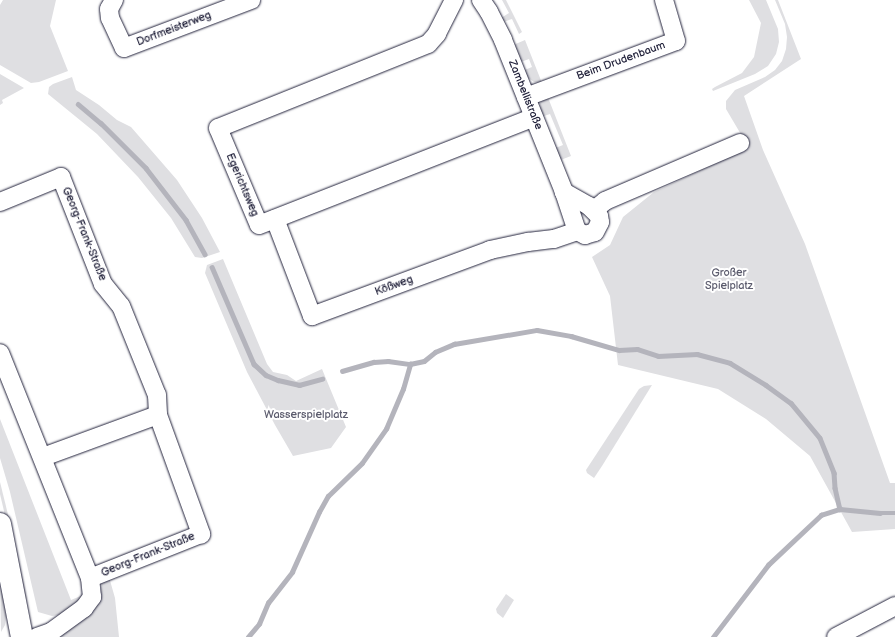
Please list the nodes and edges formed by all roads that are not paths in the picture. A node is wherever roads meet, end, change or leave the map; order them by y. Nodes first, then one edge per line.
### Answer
1 (114, 0) edge
2 (250, 0) edge
3 (454, 0) edge
4 (481, 0) edge
5 (664, 0) edge
6 (526, 97) junction
7 (534, 117) junction
8 (740, 143) dead end
9 (564, 192) junction
10 (0, 202) edge
11 (594, 210) junction
12 (275, 219) junction
13 (577, 231) junction
14 (0, 353) edge
15 (158, 415) junction
16 (43, 457) junction
17 (0, 524) edge
18 (90, 578) junction
19 (895, 606) edge
20 (22, 637) edge
21 (37, 637) edge
22 (836, 637) edge

1 - 2 street, Dorfmeisterweg
3 - 12 street, Egerichtsweg
4 - 6 street, Zambellistraße
5 - 6 street, Beim Drudenbaum
6 - 7 street, Zambellistraße
7 - 9 street, Zambellistraße
7 - 12 street, Egerichtsweg
8 - 11 street
9 - 11 street
9 - 13 street, Zambellistraße
10 - 15 street, Georg-Frank-Straße
11 - 13 street
12 - 13 street, Kößweg
14 - 16 street, Georg-Frank-Straße
15 - 16 street
15 - 18 street, Georg-Frank-Straße
16 - 18 street, Georg-Frank-Straße
17 - 20 main road
18 - 21 street, Georg-Frank-Straße
19 - 22 street

